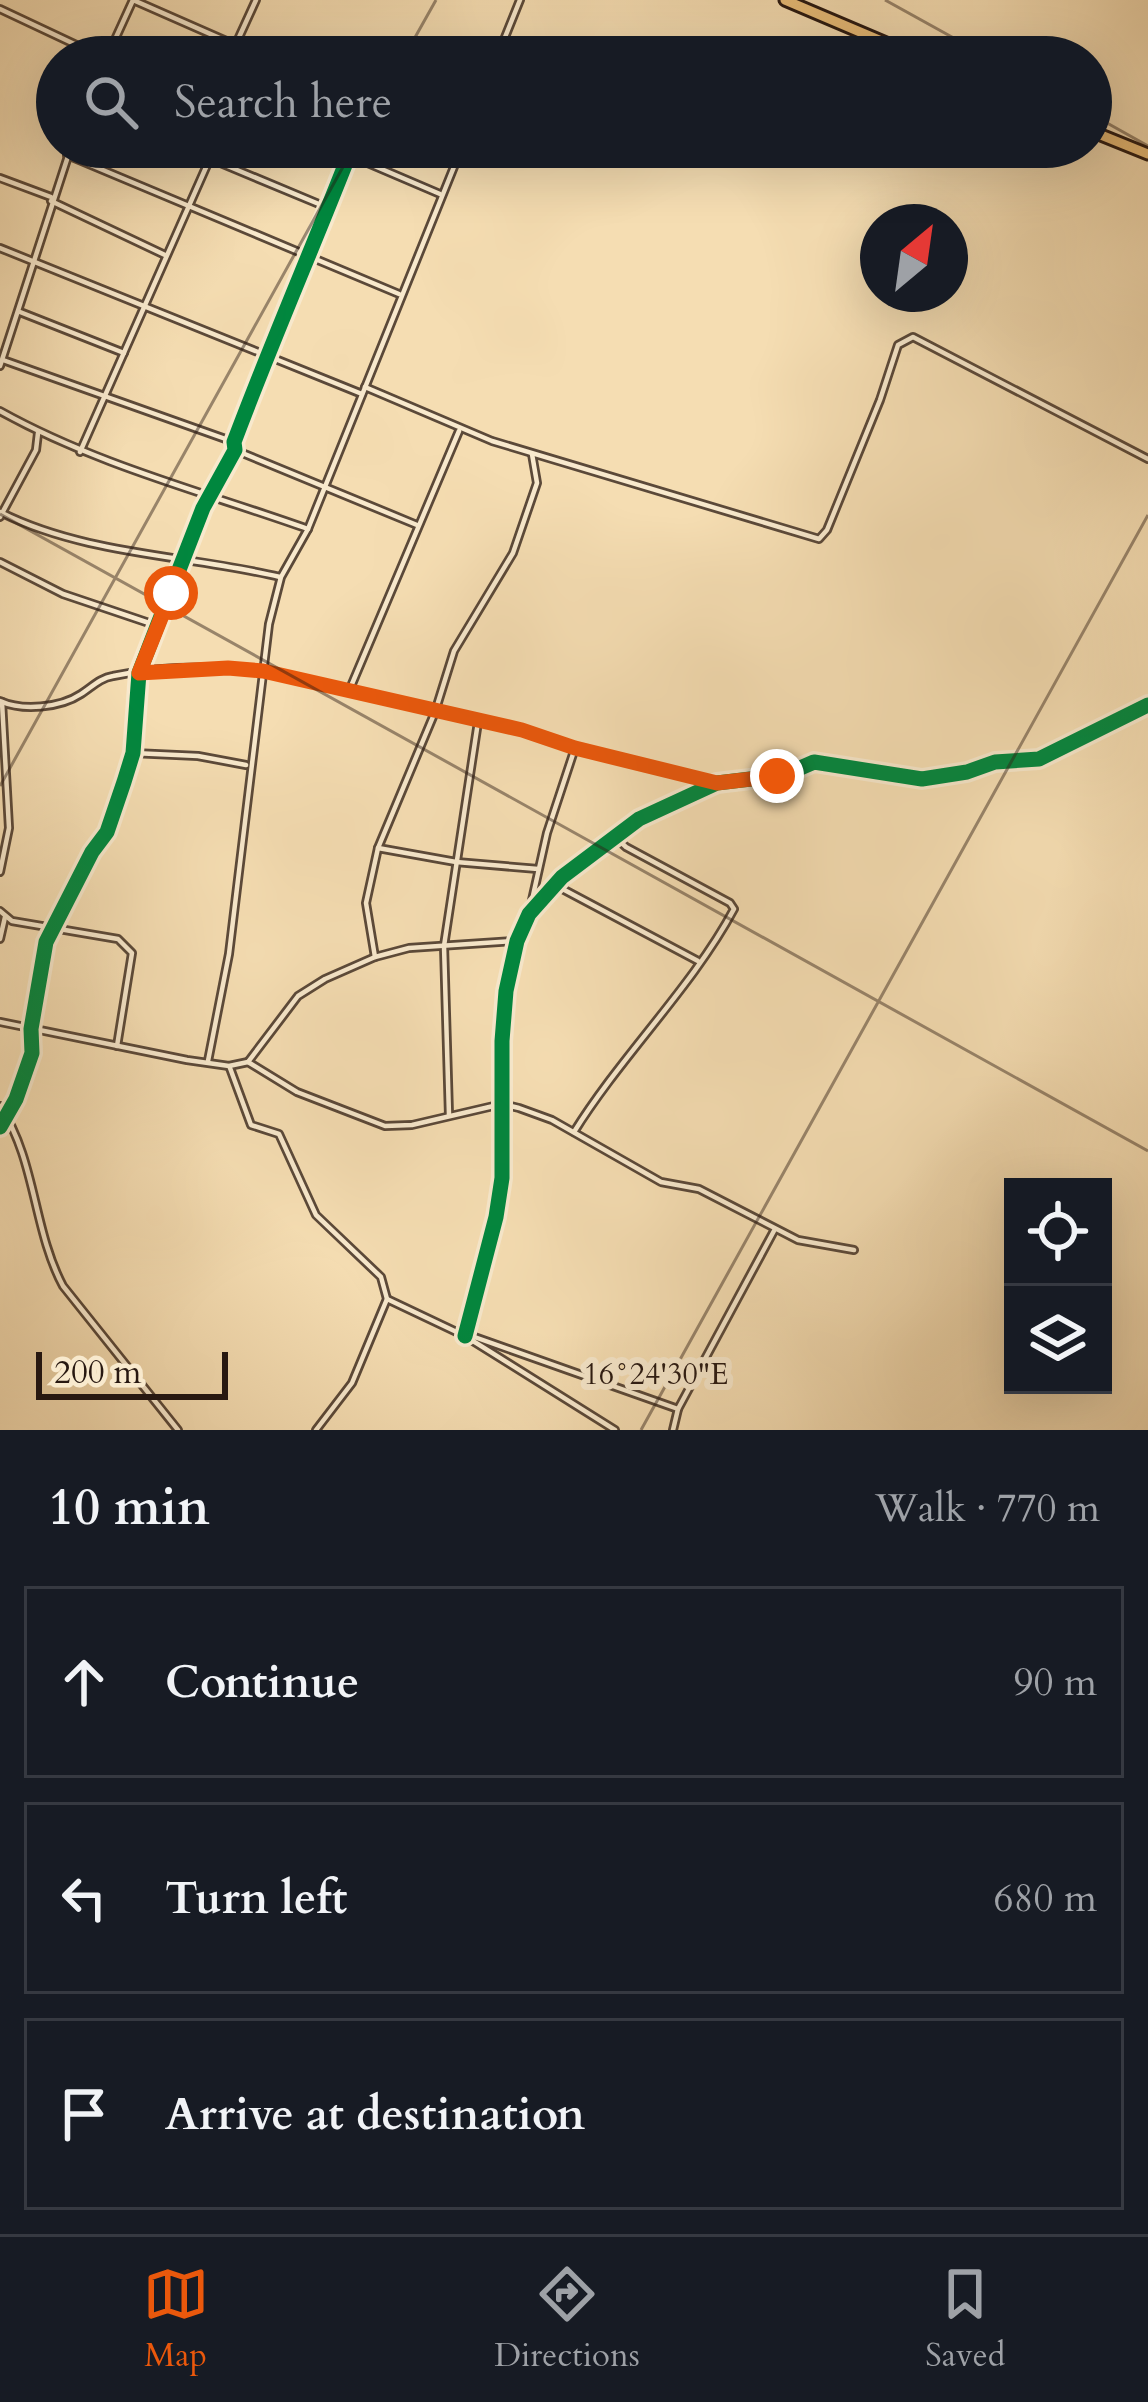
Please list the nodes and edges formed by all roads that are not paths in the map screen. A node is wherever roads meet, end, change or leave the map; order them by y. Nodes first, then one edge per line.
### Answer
1 (256, 0) edge
2 (520, 0) edge
3 (785, 0) edge
4 (128, 2) edge
5 (0, 9) edge
6 (58, 36) edge
7 (113, 36) edge
8 (216, 36) edge
9 (239, 36) edge
10 (505, 36) edge
11 (870, 36) edge
12 (1112, 139) edge
13 (1148, 154) edge
14 (63, 168) edge
15 (97, 168) edge
16 (207, 168) edge
17 (232, 168) edge
18 (344, 168) edge
19 (379, 168) edge
20 (452, 168) edge
21 (0, 178) edge
22 (440, 194) junction
23 (51, 199) junction
24 (328, 208) junction
25 (189, 209) junction
26 (0, 248) edge
27 (308, 255) junction
28 (166, 256) junction
29 (34, 262) junction
30 (399, 294) junction
31 (148, 306) junction
32 (20, 312) junction
33 (124, 353) junction
34 (266, 356) junction
35 (1, 363) edge
36 (364, 390) junction
37 (106, 395) junction
38 (0, 412) edge
39 (459, 429) junction
40 (38, 433) junction
41 (234, 446) junction
42 (80, 452) junction
43 (532, 453) junction
44 (1148, 459) edge
45 (324, 484) junction
46 (211, 495) junction
47 (0, 514) edge
48 (418, 525) junction
49 (308, 529) junction
50 (183, 558) junction
51 (0, 562) edge
52 (280, 577) junction
53 (157, 626) junction
54 (263, 671) junction
55 (139, 673) junction
56 (349, 691) junction
57 (1, 701) edge
58 (1148, 705) edge
59 (435, 712) junction
60 (478, 722) junction
61 (575, 748) junction
62 (133, 753) junction
63 (249, 765) junction
64 (717, 783) junction
65 (614, 836) junction
66 (3, 846) edge
67 (378, 848) junction
68 (456, 862) junction
69 (538, 869) junction
70 (0, 872) edge
71 (555, 885) junction
72 (3, 914) edge
73 (529, 914) junction
74 (39, 925) junction
75 (54, 928) junction
76 (0, 939) edge
77 (518, 940) junction
78 (46, 942) junction
79 (444, 946) junction
80 (375, 957) junction
81 (699, 961) junction
82 (0, 1022) edge
83 (31, 1029) junction
84 (117, 1046) junction
85 (208, 1061) junction
86 (248, 1062) junction
87 (229, 1066) junction
88 (502, 1104) junction
89 (0, 1106) edge
90 (6, 1114) junction
91 (449, 1115) junction
92 (0, 1127) edge
93 (574, 1132) junction
94 (775, 1229) junction
95 (854, 1250) dead end
96 (388, 1299) junction
97 (466, 1335) junction
98 (678, 1409) junction
99 (598, 1422) junction
100 (178, 1430) edge
101 (316, 1430) edge
102 (596, 1430) edge
103 (614, 1430) edge
104 (673, 1430) edge

1 - 9 street
2 - 10 street
3 - 11 main road
4 - 7 street
4 - 8 street
5 - 6 street
12 - 13 main road
14 - 23 street
15 - 25 street
16 - 25 street
17 - 24 street
18 - 24 street
19 - 22 street
20 - 22 street
21 - 23 street
22 - 30 street
23 - 28 street
23 - 29 street
24 - 27 street
25 - 27 street
25 - 28 street
26 - 29 street
27 - 30 street
27 - 34 street
28 - 31 street
29 - 31 street
29 - 32 street
30 - 36 street
31 - 33 street
31 - 34 street
32 - 33 street
32 - 35 street
33 - 37 street
34 - 36 street
34 - 41 street
35 - 37 street
36 - 39 street
36 - 45 street
37 - 41 street
37 - 42 street
38 - 40 street
39 - 43 street
39 - 48 street
40 - 42 street
40 - 47 street
41 - 45 street
41 - 46 street
42 - 46 street
43 - 44 street
43 - 59 street
45 - 48 street
45 - 49 street
46 - 49 street
46 - 50 street
47 - 50 street
48 - 56 street
49 - 52 street
50 - 52 street
50 - 53 street
51 - 53 street
52 - 54 street
53 - 55 street
54 - 55 street
54 - 56 street
54 - 63 street
55 - 57 street
55 - 62 street
56 - 59 street
57 - 66 street
58 - 64 street
59 - 60 street
59 - 67 street
60 - 61 street
60 - 68 street
61 - 64 street
61 - 69 street
62 - 63 street
62 - 75 street
63 - 85 street
64 - 65 street
65 - 71 street
65 - 81 street
66 - 70 street
67 - 68 street
67 - 80 street
68 - 69 street
68 - 79 street
69 - 73 street
71 - 73 street
71 - 81 street
72 - 74 street
72 - 76 street
73 - 77 street
74 - 75 street
74 - 78 street
75 - 78 street
75 - 84 street
77 - 79 street
77 - 88 street
78 - 83 street
79 - 80 street
79 - 91 street
80 - 86 street
81 - 93 street
82 - 83 street
83 - 84 street
83 - 90 street
84 - 85 street
85 - 87 street
86 - 87 street
86 - 91 street
87 - 96 street
88 - 91 street
88 - 93 street
88 - 97 street
89 - 90 street
90 - 92 street
90 - 100 street
93 - 94 street
94 - 95 street
94 - 98 street
96 - 97 street
96 - 101 street
97 - 98 street
97 - 99 street
98 - 104 street
99 - 102 street
99 - 103 street

